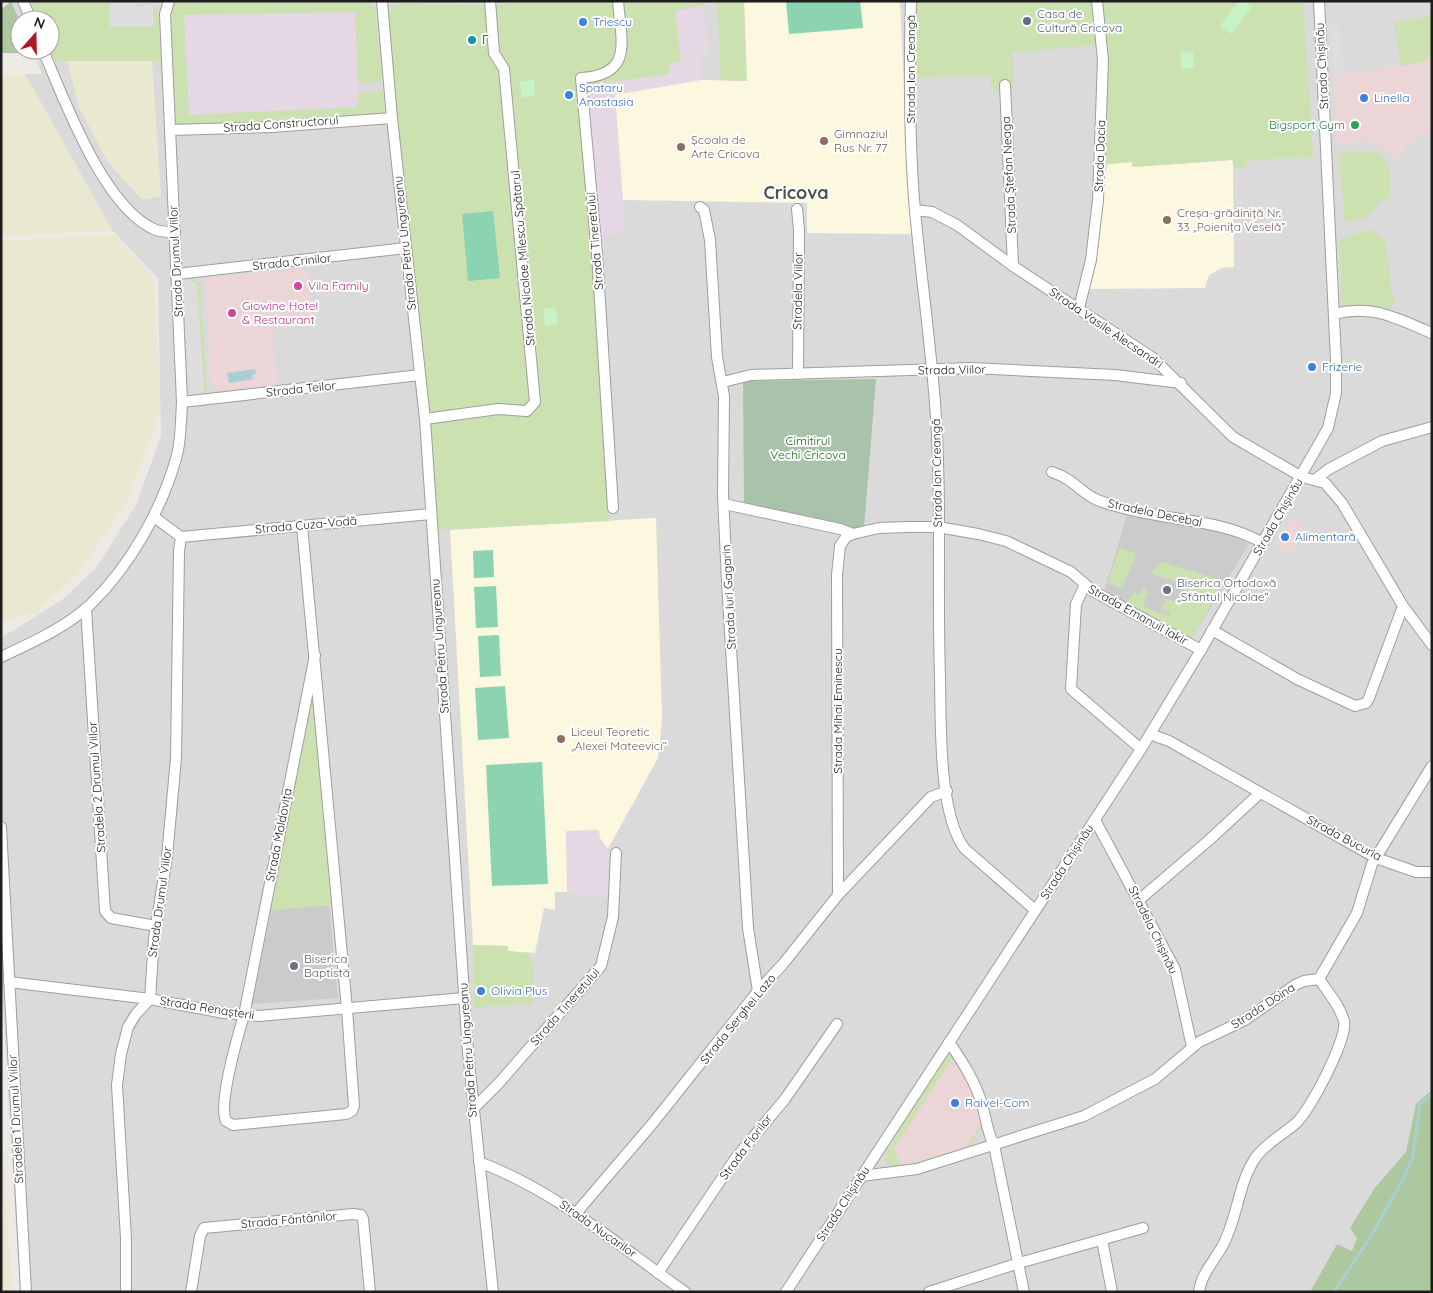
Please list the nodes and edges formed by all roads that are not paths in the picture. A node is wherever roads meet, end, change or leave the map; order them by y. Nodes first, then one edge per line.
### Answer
1 (169, 1) edge
2 (382, 1) edge
3 (490, 1) edge
4 (618, 1) edge
5 (911, 1) edge
6 (1097, 1) edge
7 (1319, 1) edge
8 (47, 60) edge
9 (1005, 85) dead end
10 (392, 118) junction
11 (170, 130) junction
12 (700, 207) dead end
13 (797, 209) dead end
14 (915, 210) junction
15 (175, 232) junction
16 (406, 248) junction
17 (1013, 266) junction
18 (177, 274) junction
19 (1079, 308) junction
20 (1334, 314) junction
21 (1432, 333) edge
22 (932, 370) junction
23 (798, 374) junction
24 (420, 375) junction
25 (723, 382) junction
26 (1181, 383) junction
27 (182, 402) junction
28 (425, 419) junction
29 (1432, 427) edge
30 (1052, 472) dead end
31 (1302, 477) junction
32 (1316, 479) junction
33 (724, 504) junction
34 (613, 508) dead end
35 (431, 514) junction
36 (154, 516) junction
37 (302, 526) junction
38 (938, 527) junction
39 (853, 534) junction
40 (181, 537) junction
41 (1263, 543) junction
42 (1085, 585) junction
43 (1403, 606) junction
44 (86, 608) junction
45 (1212, 630) junction
46 (1432, 645) edge
47 (1201, 650) junction
48 (314, 655) junction
49 (1, 658) edge
50 (1150, 734) junction
51 (1141, 749) junction
52 (1432, 766) edge
53 (947, 791) junction
54 (1260, 793) junction
55 (1095, 820) junction
56 (1, 827) edge
57 (616, 853) dead end
58 (1376, 858) junction
59 (1432, 872) edge
60 (838, 895) junction
61 (1139, 900) junction
62 (1035, 910) junction
63 (156, 926) junction
64 (1319, 979) junction
65 (9, 982) junction
66 (758, 991) junction
67 (464, 998) junction
68 (150, 999) junction
69 (348, 1009) junction
70 (244, 1015) junction
71 (837, 1024) dead end
72 (949, 1042) junction
73 (1192, 1047) junction
74 (472, 1110) junction
75 (994, 1145) junction
76 (479, 1162) junction
77 (861, 1176) junction
78 (577, 1212) junction
79 (1144, 1228) dead end
80 (1102, 1240) junction
81 (1019, 1263) junction
82 (658, 1273) junction
83 (26, 1292) edge
84 (126, 1292) edge
85 (192, 1292) edge
86 (370, 1292) edge
87 (493, 1292) edge
88 (685, 1292) edge
89 (786, 1292) edge
90 (929, 1292) edge
91 (1024, 1292) edge
92 (1112, 1292) edge
93 (1199, 1292) edge

1 - 11 street, Strada Drumul Viilor
2 - 10 street, Strada Petru Ungureanu
3 - 28 street, Strada Nicolae Milescu Spătarul
4 - 34 street, Strada Tineretului
5 - 14 street, Strada Ion Creangă
6 - 19 street, Strada Dacia
7 - 20 street, Strada Chișinău
8 - 15 street
9 - 17 street, Strada Ștefan Neaga
10 - 11 street, Strada Constructorul
10 - 16 street, Strada Petru Ungureanu
11 - 15 street, Strada Drumul Viilor
12 - 25 street, Strada Iuri Gagarin
13 - 23 street, Stradela Viilor
14 - 17 street, Strada Vasile Alecsandri
14 - 22 street, Strada Ion Creangă
15 - 18 street, Strada Drumul Viilor
16 - 18 street, Strada Crinilor
16 - 24 street, Strada Petru Ungureanu
17 - 19 street, Strada Vasile Alecsandri
18 - 27 street, Strada Drumul Viilor
19 - 26 street, Strada Vasile Alecsandri
20 - 21 street
20 - 31 street, Strada Chișinău
22 - 23 street, Strada Viilor
22 - 26 street, Strada Viilor
22 - 38 street, Strada Ion Creangă
23 - 25 street, Strada Viilor
24 - 27 street, Strada Teilor
24 - 28 street, Strada Petru Ungureanu
25 - 33 street, Strada Iuri Gagarin
26 - 31 street, Strada Vasile Alecsandri
27 - 36 street, Strada Drumul Viilor
28 - 35 street, Strada Petru Ungureanu
29 - 32 street
30 - 41 street, Stradela Decebal
31 - 32 street, Strada Vasile Alecsandri
31 - 41 street, Strada Chișinău
32 - 43 street
33 - 39 street
33 - 66 street, Strada Iuri Gagarin
35 - 37 street, Strada Cuza-Vodă
35 - 67 street, Strada Petru Ungureanu
36 - 40 street
36 - 44 street, Strada Drumul Viilor
37 - 40 street, Strada Cuza-Vodă
37 - 48 street, Strada Moldovița
38 - 39 street, Strada Emanuil Iakir
38 - 42 street, Strada Emanuil Iakir
38 - 53 street, Strada Ion Creangă
39 - 60 street, Strada Mihai Eminescu
40 - 63 street, Strada Drumul Viilor
41 - 45 street, Strada Chișinău
42 - 47 street, Strada Emanuil Iakir
42 - 51 street
43 - 45 street
43 - 46 street
44 - 49 street, Strada Drumul Viilor
44 - 63 street, Stradela 2 Drumul Viilor
45 - 47 street, Strada Chișinău
47 - 50 street, Strada Chișinău
48 - 69 street, Strada Moldovița
48 - 70 street, Strada Moldovița
50 - 51 street, Strada Chișinău
50 - 54 street, Strada Bucuria
51 - 55 street, Strada Chișinău
52 - 58 street
53 - 60 street, Strada Serghei Lazo
53 - 62 street, Strada Ion Creangă
54 - 58 street, Strada Bucuria
54 - 61 street
55 - 61 street, Stradela Chişinău
55 - 62 street, Strada Chișinău
56 - 65 street, Stradela 1 Drumul Viilor
57 - 74 street, Strada Tineretului
58 - 59 street, Strada Bucuria
58 - 64 street
60 - 66 street, Strada Serghei Lazo
61 - 73 street, Stradela Chişinău
62 - 72 street, Strada Chișinău
63 - 68 street, Strada Drumul Viilor
64 - 73 street, Strada Doina
64 - 93 street
65 - 68 street, Strada Renașterii
65 - 83 street, Stradela 1 Drumul Viilor
66 - 78 street, Strada Serghei Lazo
67 - 69 street, Strada Renașterii
67 - 74 street, Strada Petru Ungureanu
68 - 70 street, Strada Renașterii
68 - 84 street
69 - 70 street, Strada Renașterii
69 - 70 street, Strada Moldovița
71 - 82 street, Strada Florilor
72 - 75 street
72 - 77 street, Strada Chișinău
73 - 75 street, Strada Doina
74 - 76 street, Strada Petru Ungureanu
75 - 77 street, Strada Doina
75 - 81 street
76 - 78 street, Strada Nucarilor
76 - 87 street, Strada Petru Ungureanu
77 - 89 street, Strada Chișinău
78 - 82 street, Strada Nucarilor
79 - 80 street
80 - 81 street
80 - 92 street
81 - 90 street
81 - 91 street
82 - 88 street, Strada Nucarilor
85 - 86 street, Strada Fântânilor

